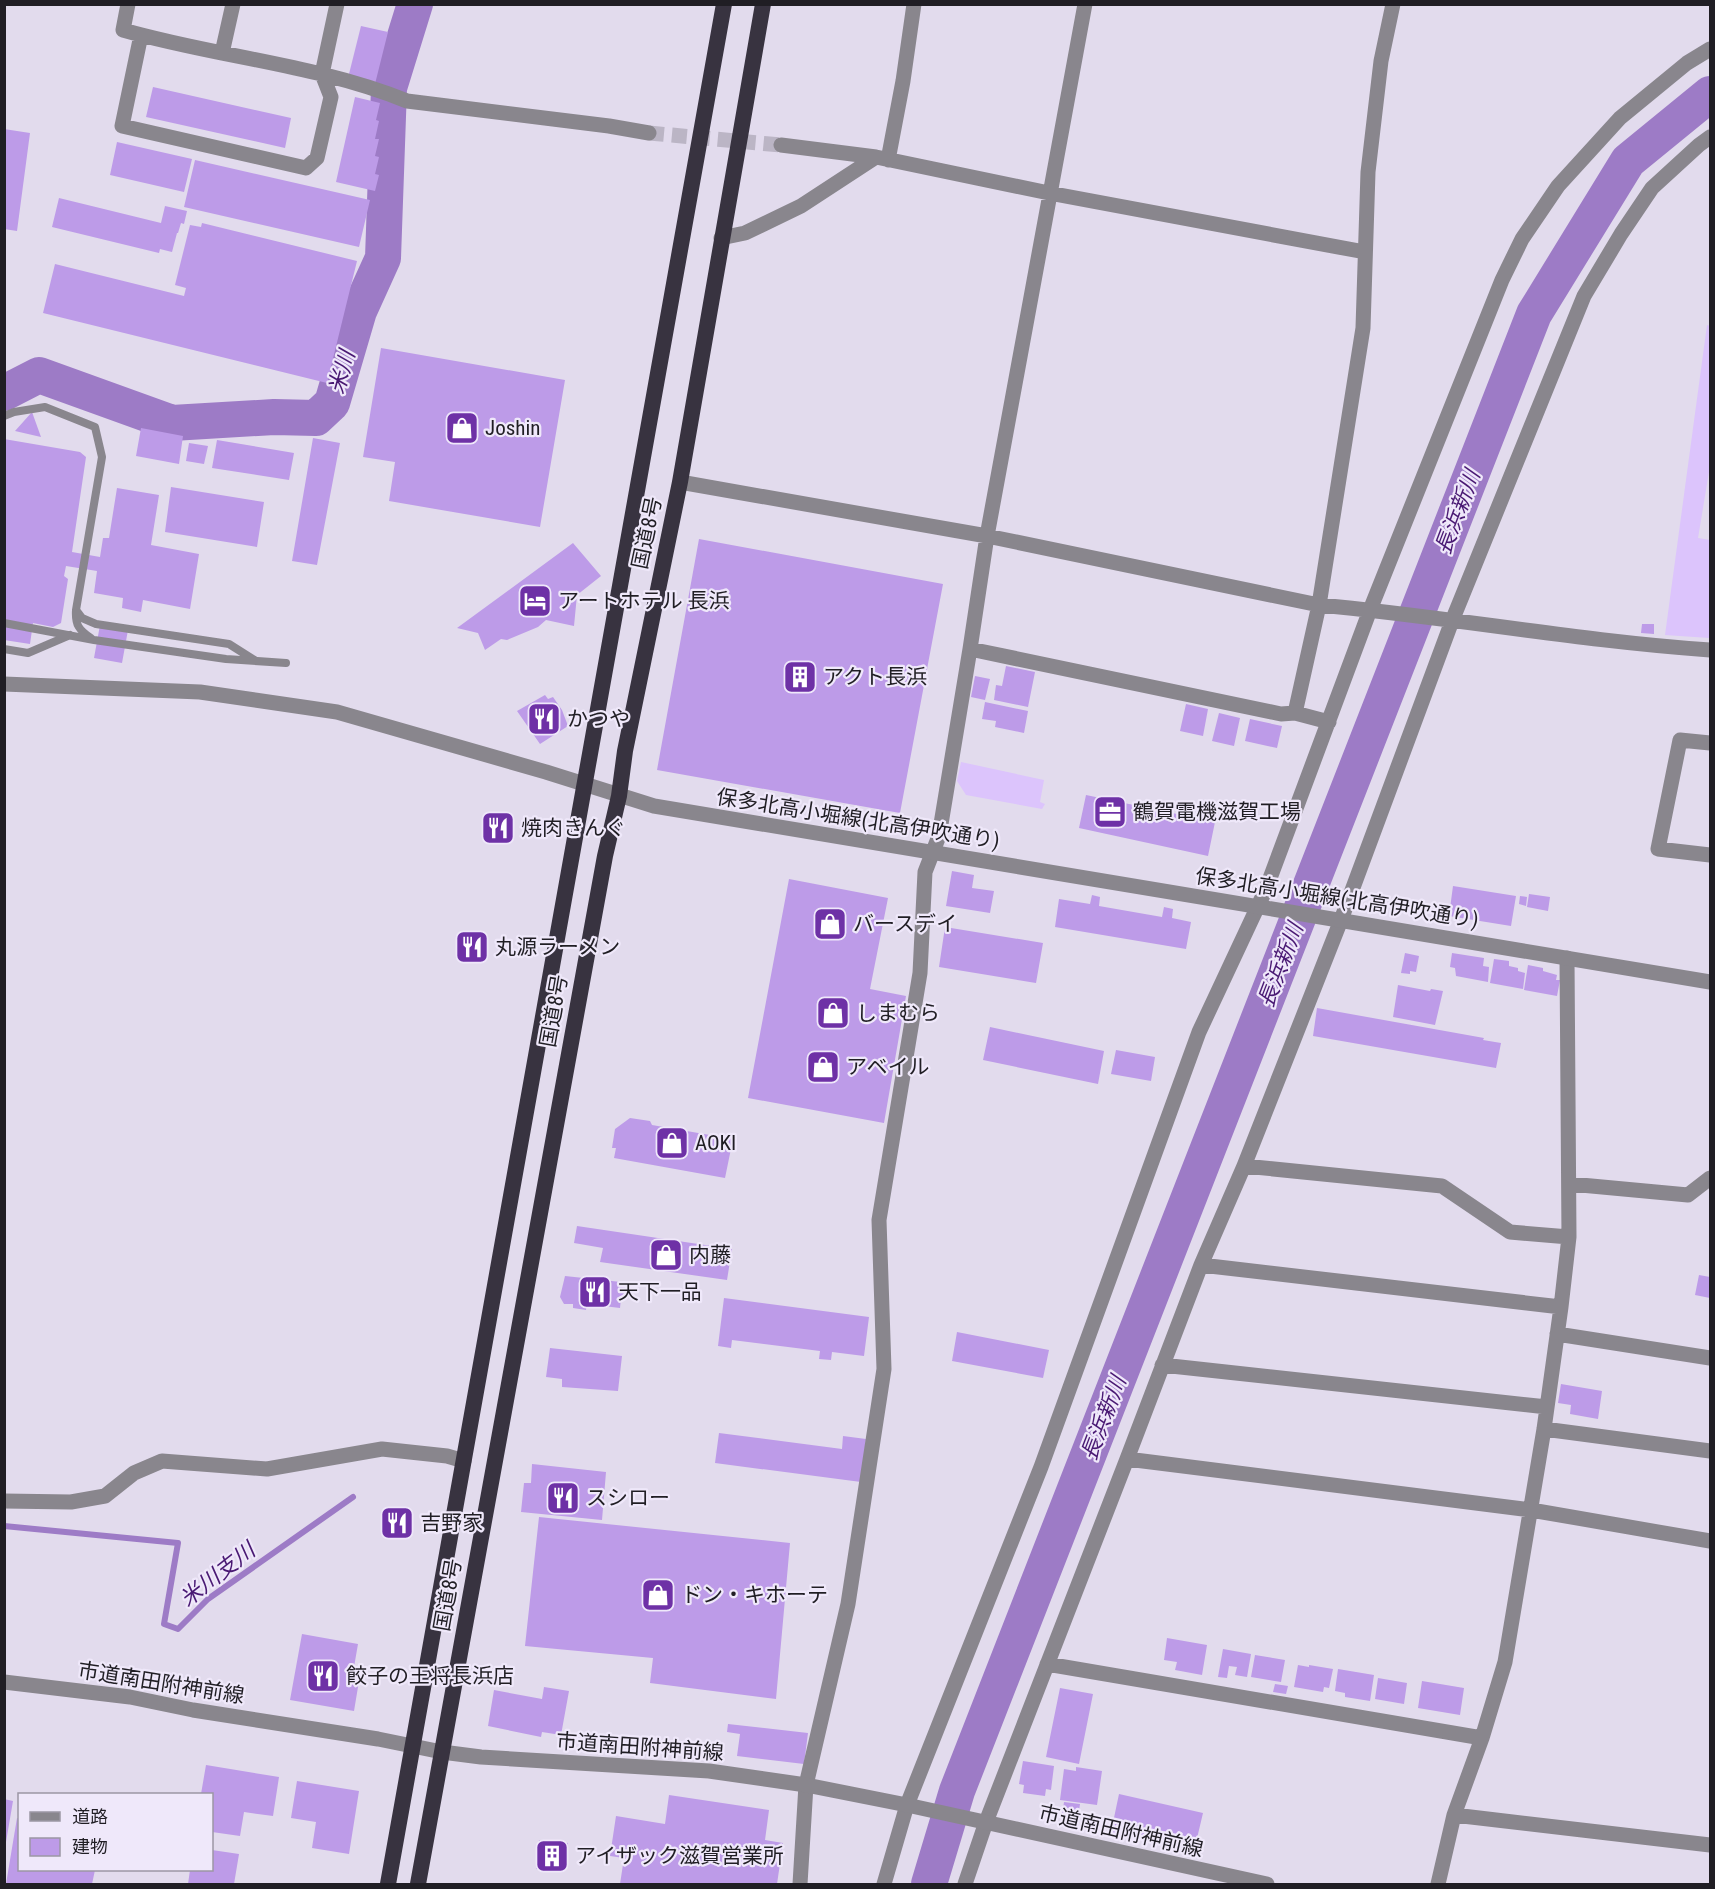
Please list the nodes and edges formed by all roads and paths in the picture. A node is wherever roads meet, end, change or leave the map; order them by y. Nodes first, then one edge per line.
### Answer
1 (128, 4) edge
2 (233, 4) edge
3 (337, 4) edge
4 (724, 4) edge
5 (763, 4) edge
6 (914, 4) edge
7 (1085, 4) edge
8 (1393, 4) edge
9 (141, 35) junction
10 (1710, 49) edge
11 (222, 53) junction
12 (322, 74) junction
13 (649, 133) tunnel mouth
14 (1710, 137) edge
15 (781, 145) tunnel mouth
16 (882, 159) junction
17 (1049, 193) junction
18 (721, 238) junction
19 (1365, 252) junction
20 (4, 416) edge
21 (680, 482) junction
22 (987, 536) junction
23 (1318, 605) junction
24 (76, 610) junction
25 (1375, 611) junction
26 (1447, 620) junction
27 (4, 623) edge
28 (71, 635) junction
29 (94, 640) junction
30 (4, 649) edge
31 (970, 650) junction
32 (1710, 650) edge
33 (256, 660) junction
34 (286, 663) dead end
35 (4, 684) edge
36 (1295, 713) junction
37 (1329, 722) junction
38 (1710, 743) edge
39 (584, 785) junction
40 (619, 796) junction
41 (932, 852) junction
42 (1710, 855) edge
43 (1261, 907) junction
44 (1334, 919) junction
45 (1567, 957) junction
46 (1710, 982) edge
47 (1244, 1166) junction
48 (1710, 1178) edge
49 (1570, 1184) junction
50 (1569, 1237) junction
51 (1201, 1265) junction
52 (1561, 1307) junction
53 (1557, 1334) junction
54 (1710, 1358) edge
55 (1162, 1365) junction
56 (1548, 1407) junction
57 (1544, 1429) junction
58 (1710, 1451) edge
59 (1127, 1459) junction
60 (464, 1461) junction
61 (4, 1501) edge
62 (1531, 1510) junction
63 (1710, 1541) edge
64 (1047, 1664) junction
65 (4, 1682) edge
66 (1482, 1738) junction
67 (413, 1746) junction
68 (442, 1752) junction
69 (806, 1785) junction
70 (908, 1805) junction
71 (1454, 1815) junction
72 (986, 1822) junction
73 (1710, 1845) edge
74 (388, 1884) edge
75 (418, 1884) edge
76 (800, 1884) edge
77 (884, 1884) edge
78 (965, 1884) edge
79 (1267, 1884) edge
80 (1438, 1884) edge

1 - 9 street
2 - 11 street
3 - 12 street
4 - 39 highway, 国道8号
5 - 18 highway, 国道8号
6 - 16 street
7 - 17 street
8 - 19 street
9 - 11 street
9 - 12 street
10 - 25 street
11 - 12 street
12 - 13 street
14 - 26 street
15 - 16 street
16 - 17 street
16 - 18 street
17 - 19 street
17 - 22 street
18 - 21 highway, 国道8号
19 - 23 street
20 - 24 lane
21 - 22 street
21 - 40 highway, 国道8号
22 - 23 street
22 - 31 street
23 - 25 street
23 - 36 street
24 - 29 lane
24 - 33 lane
25 - 26 street
25 - 37 street
26 - 32 street
26 - 44 street
27 - 28 lane
28 - 29 lane
28 - 30 lane
29 - 33 lane
31 - 36 street
31 - 41 street
33 - 34 lane
35 - 39 street, 保多北高小堀線(北高伊吹通り)
36 - 37 street
37 - 43 street
38 - 42 street
39 - 40 street, 保多北高小堀線(北高伊吹通り)
39 - 60 highway, 国道8号
40 - 41 street, 保多北高小堀線(北高伊吹通り)
40 - 68 highway, 国道8号
41 - 43 street, 保多北高小堀線(北高伊吹通り)
41 - 69 street
43 - 44 street, 保多北高小堀線(北高伊吹通り)
43 - 70 street
44 - 45 street, 保多北高小堀線(北高伊吹通り)
44 - 47 street
45 - 46 street, 保多北高小堀線(北高伊吹通り)
45 - 49 street
47 - 50 street
47 - 51 street
48 - 49 street
49 - 50 street
50 - 52 street
51 - 52 street
51 - 55 street
52 - 53 street
53 - 54 street
53 - 56 street
55 - 56 street
55 - 59 street
56 - 57 street
57 - 58 street
57 - 62 street
59 - 62 street
59 - 64 street
60 - 61 street
60 - 67 highway, 国道8号
62 - 63 street
62 - 66 street
64 - 66 street
64 - 72 street
65 - 67 street, 市道南田附神前線
66 - 71 street
67 - 68 street, 市道南田附神前線
67 - 74 highway, 国道8号
68 - 69 street, 市道南田附神前線
68 - 75 highway, 国道8号
69 - 70 street, 市道南田附神前線
69 - 76 street
70 - 72 street, 市道南田附神前線
70 - 77 street
71 - 73 street
71 - 80 street
72 - 78 street
72 - 79 street, 市道南田附神前線

